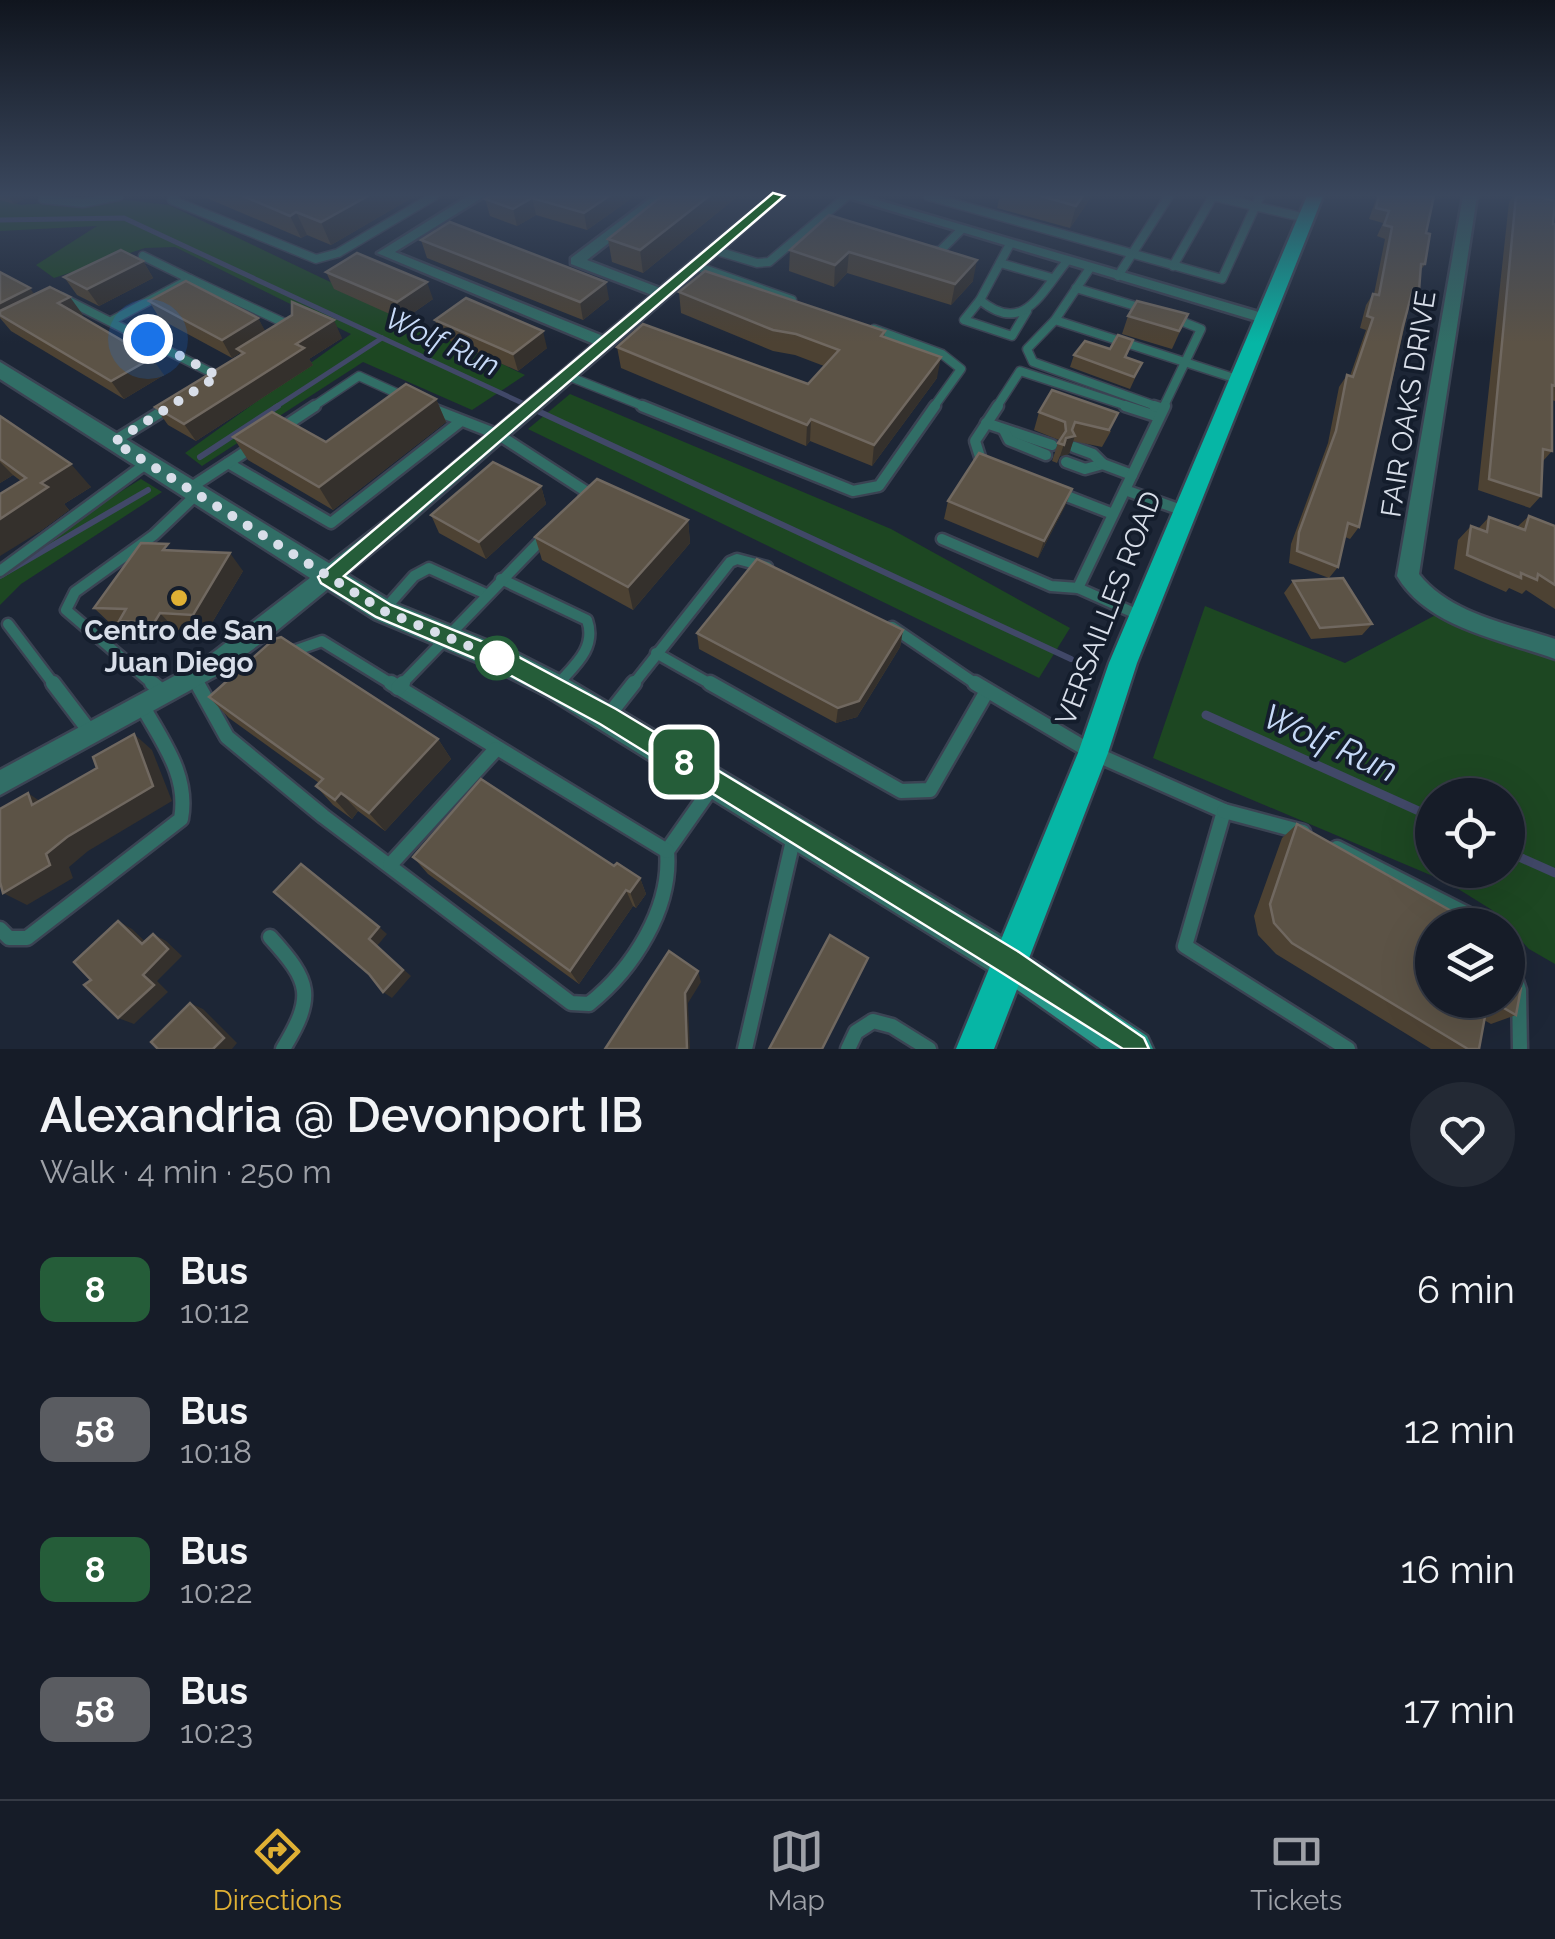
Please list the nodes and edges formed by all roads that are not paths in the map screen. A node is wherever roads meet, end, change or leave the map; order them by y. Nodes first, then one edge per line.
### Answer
1 (284, 245) edge
2 (352, 245) edge
3 (397, 245) edge
4 (597, 245) edge
5 (720, 245) edge
6 (788, 245) edge
7 (948, 245) edge
8 (1009, 245) edge
9 (1013, 245) edge
10 (1105, 245) edge
11 (1138, 245) edge
12 (1185, 245) edge
13 (1238, 245) edge
14 (1294, 245) edge
15 (1462, 245) edge
16 (914, 247) edge
17 (714, 250) junction
18 (1133, 253) junction
19 (142, 256) edge
20 (1067, 261) junction
21 (1000, 263) junction
22 (696, 266) junction
23 (1173, 266) junction
24 (1090, 268) junction
25 (1118, 276) junction
26 (190, 278) junction
27 (1052, 278) junction
28 (1076, 288) junction
29 (663, 294) junction
30 (980, 300) junction
31 (48, 304) edge
32 (802, 304) edge
33 (1027, 311) junction
34 (1263, 318) junction
35 (113, 320) junction
36 (1055, 320) junction
37 (854, 322) edge
38 (280, 338) edge
39 (606, 343) junction
40 (1186, 362) junction
41 (233, 367) edge
42 (0, 369) edge
43 (218, 376) junction
44 (568, 376) junction
45 (1237, 378) junction
46 (203, 386) edge
47 (174, 404) edge
48 (1161, 413) junction
49 (461, 422) junction
50 (986, 423) junction
51 (278, 430) edge
52 (1004, 430) junction
53 (499, 435) junction
54 (114, 442) junction
55 (261, 442) edge
56 (148, 462) junction
57 (228, 463) junction
58 (1103, 464) junction
59 (997, 468) edge
60 (1132, 475) junction
61 (1047, 488) edge
62 (1125, 490) junction
63 (193, 492) junction
64 (572, 511) edge
65 (1184, 511) junction
66 (1114, 514) junction
67 (558, 524) edge
68 (942, 540) dead end
69 (0, 571) edge
70 (782, 574) edge
71 (328, 577) junction
72 (502, 578) junction
73 (1078, 588) junction
74 (486, 594) junction
75 (384, 611) junction
76 (1142, 616) junction
77 (8, 624) dead end
78 (887, 624) edge
79 (448, 636) junction
80 (1555, 649) edge
81 (656, 653) junction
82 (272, 664) edge
83 (194, 677) junction
84 (556, 687) junction
85 (398, 688) junction
86 (987, 692) junction
87 (164, 694) junction
88 (229, 698) edge
89 (143, 706) junction
90 (215, 709) junction
91 (608, 716) junction
92 (91, 734) junction
93 (496, 748) junction
94 (1093, 753) junction
95 (716, 781) junction
96 (0, 783) edge
97 (1224, 811) junction
98 (796, 829) junction
99 (667, 851) junction
100 (390, 865) junction
101 (1457, 908) edge
102 (0, 929) edge
103 (270, 937) dead end
104 (1009, 962) junction
105 (1519, 1018) edge
106 (283, 1049) edge
107 (744, 1049) edge
108 (848, 1049) edge
109 (929, 1049) edge
110 (975, 1049) edge
111 (1134, 1049) edge
112 (1348, 1049) edge
113 (1520, 1049) edge

1 - 2 lane
3 - 39 street
4 - 29 street
5 - 17 street
6 - 17 lane
7 - 16 lane
8 - 21 lane
9 - 20 street
10 - 18 lane
11 - 18 lane
12 - 23 lane
13 - 23 lane
14 - 34 main road, VERSAILLES ROAD
15 - 80 street, FAIR OAKS DRIVE
17 - 22 street
18 - 23 lane
18 - 25 lane
19 - 26 lane
20 - 24 street
20 - 27 lane
21 - 27 lane
21 - 30 lane
22 - 29 street
22 - 32 lane
24 - 25 street
24 - 28 lane
25 - 34 street
26 - 35 lane
26 - 38 lane
27 - 33 lane
28 - 36 lane
28 - 40 lane
29 - 39 street
30 - 33 lane
30 - 33 lane
31 - 35 lane
34 - 45 main road, VERSAILLES ROAD
35 - 43 lane
36 - 40 lane
36 - 48 lane
37 - 44 lane
39 - 44 street
40 - 45 lane
40 - 48 lane
41 - 43 lane
42 - 54 street
43 - 46 lane
44 - 53 street
45 - 65 main road, VERSAILLES ROAD
47 - 54 lane
48 - 50 lane
48 - 60 lane
49 - 51 lane
49 - 53 lane
49 - 57 lane
50 - 52 lane
50 - 59 lane
52 - 52 lane
53 - 64 lane
53 - 71 street
54 - 56 street
55 - 57 lane
56 - 63 street
56 - 69 lane
57 - 63 lane
58 - 58 lane
58 - 60 lane
60 - 62 lane
61 - 66 lane
62 - 65 lane
62 - 66 lane
63 - 71 street
63 - 87 lane
65 - 76 main road, VERSAILLES ROAD
66 - 73 lane
67 - 72 lane
68 - 73 lane
70 - 81 lane
71 - 75 street
71 - 83 street
72 - 74 lane
72 - 84 lane
73 - 76 lane
74 - 75 lane
74 - 79 lane
75 - 79 street
76 - 94 main road, VERSAILLES ROAD
77 - 92 lane
78 - 86 lane
79 - 84 street
79 - 85 lane
81 - 86 lane
81 - 91 lane
82 - 85 lane
83 - 87 street
83 - 90 lane
84 - 91 street
85 - 93 lane
86 - 94 lane
87 - 89 street
88 - 90 lane
89 - 92 street
89 - 102 lane
90 - 100 lane
91 - 95 street
92 - 96 street
93 - 99 lane
93 - 100 lane
94 - 97 lane
94 - 104 main road, VERSAILLES ROAD
95 - 98 street
95 - 99 lane
97 - 101 lane
97 - 112 lane
98 - 104 street
98 - 107 lane
99 - 100 lane
103 - 106 lane
104 - 110 main road, VERSAILLES ROAD
104 - 111 main road
105 - 113 lane
108 - 109 lane

